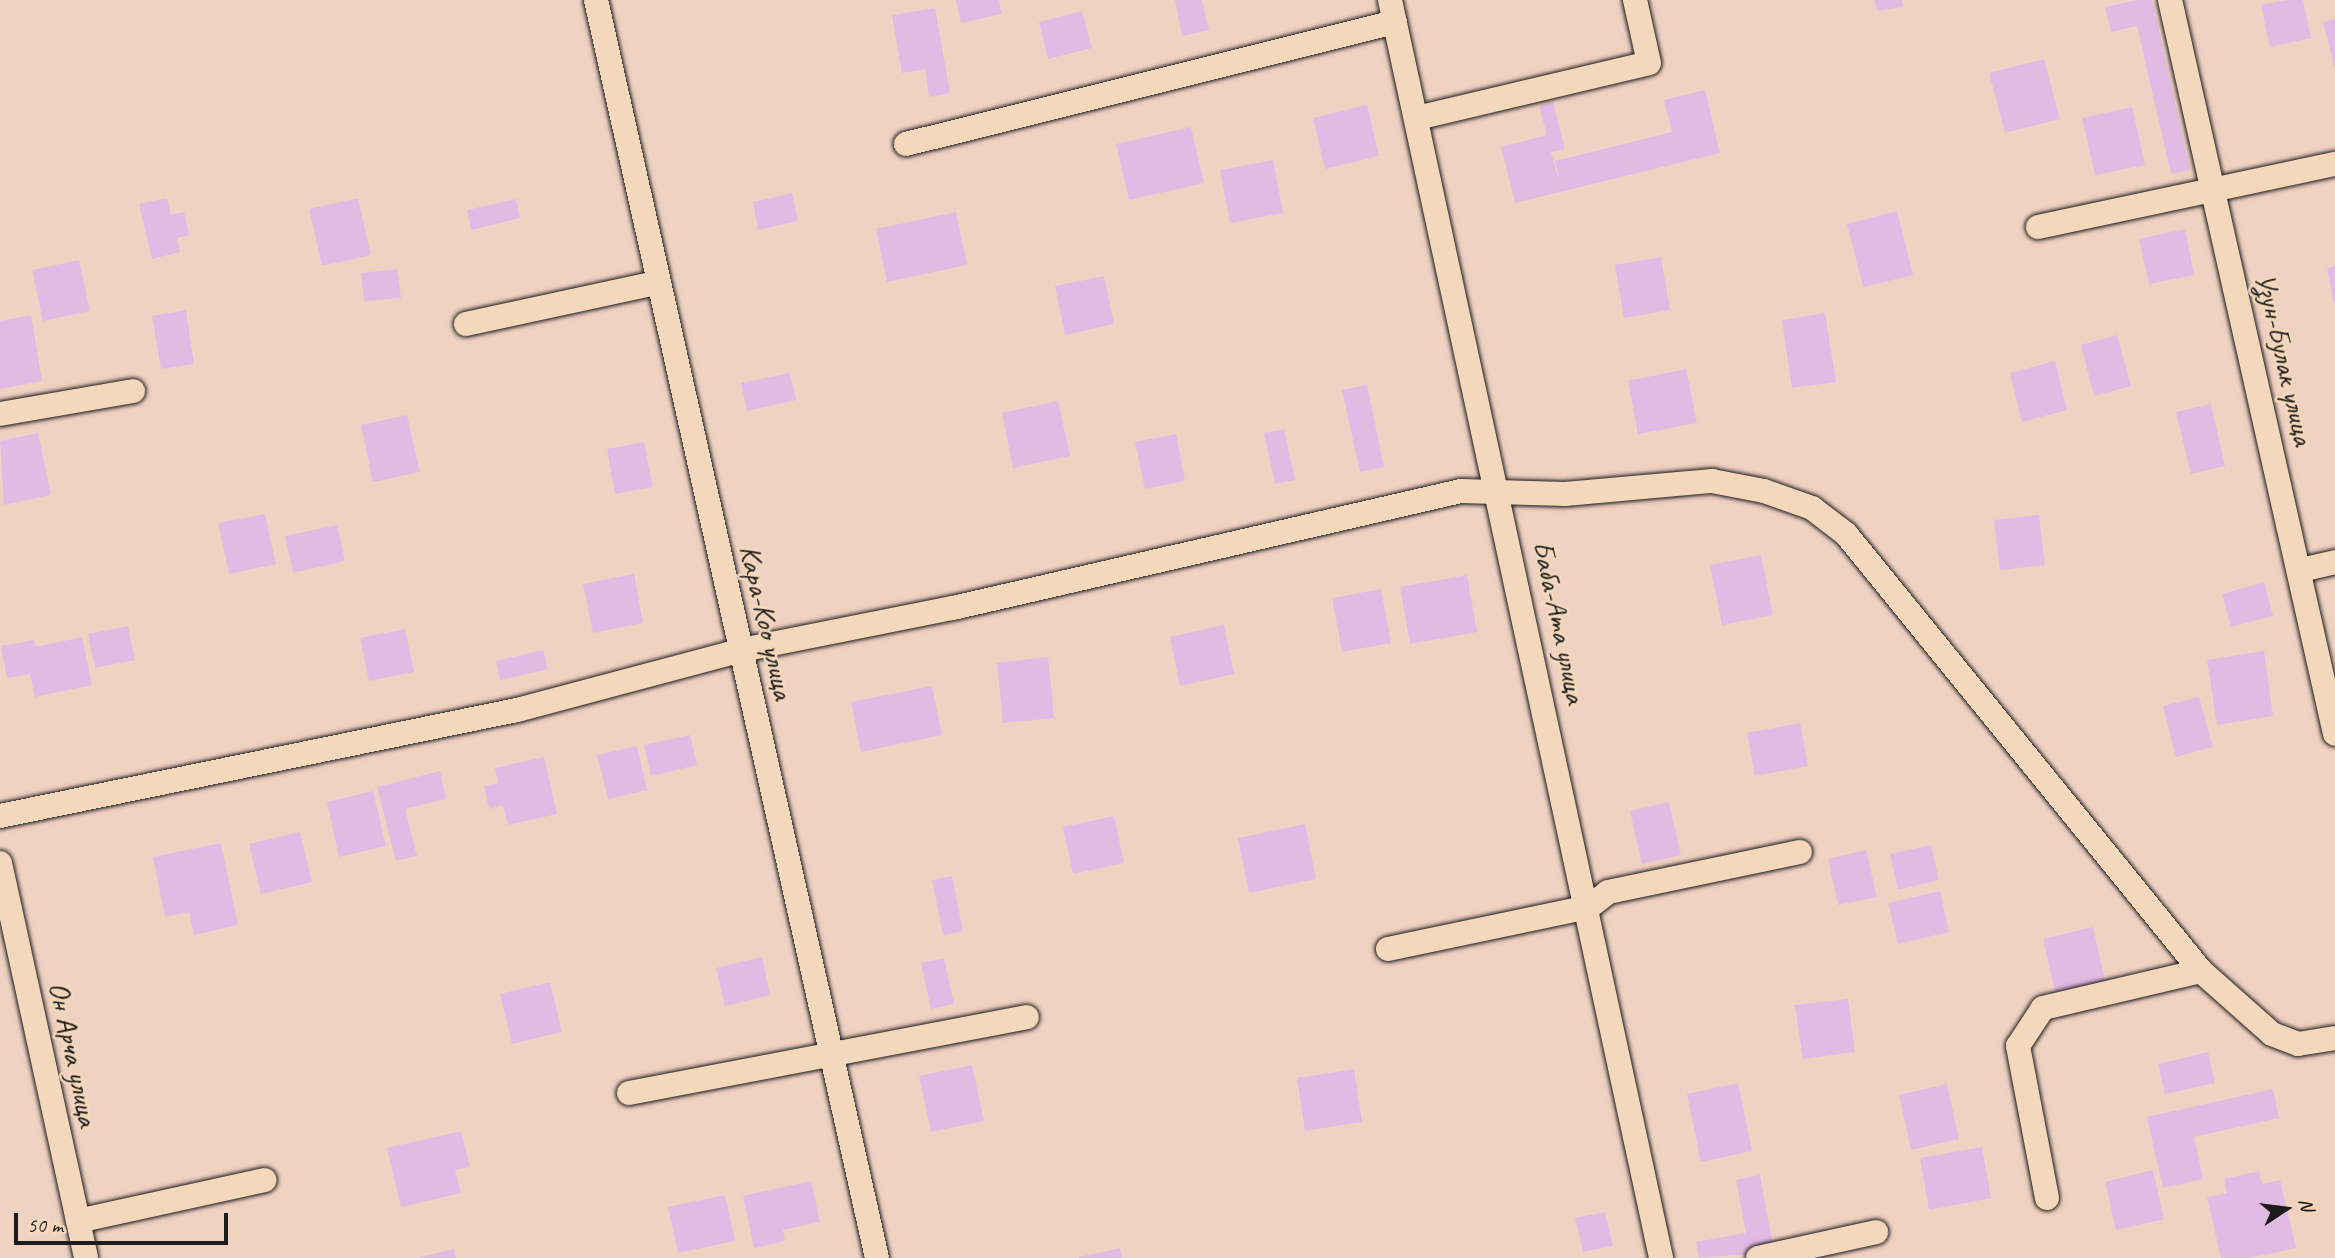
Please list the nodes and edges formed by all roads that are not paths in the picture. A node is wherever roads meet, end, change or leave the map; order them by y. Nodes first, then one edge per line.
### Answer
1 (596, 0) edge
2 (1635, 0) edge
3 (2170, 0) edge
4 (1393, 11) edge
5 (1417, 118) junction
6 (906, 144) dead end
7 (2335, 164) edge
8 (2214, 187) junction
9 (2038, 227) dead end
10 (656, 283) junction
11 (466, 324) dead end
12 (133, 391) dead end
13 (0, 414) edge
14 (1499, 490) junction
15 (2335, 562) edge
16 (2301, 570) junction
17 (742, 650) junction
18 (2335, 734) edge
19 (0, 816) edge
20 (1800, 852) dead end
21 (0, 863) edge
22 (1589, 907) junction
23 (1388, 949) dead end
24 (2201, 971) junction
25 (1027, 1017) dead end
26 (2335, 1038) edge
27 (830, 1052) junction
28 (629, 1093) dead end
29 (265, 1180) dead end
30 (2047, 1198) dead end
31 (78, 1222) junction
32 (1877, 1232) dead end
33 (86, 1258) edge
34 (877, 1258) edge
35 (1661, 1258) edge
36 (1758, 1258) edge

1 - 10 street, Кара-Коо улица
2 - 5 street
3 - 8 street, Узун-Булак улица
4 - 5 street, Баба-Ата улица
4 - 6 street
5 - 14 street, Баба-Ата улица
7 - 8 street
8 - 9 street
8 - 16 street, Узун-Булак улица
10 - 11 street
10 - 17 street, Кара-Коо улица
12 - 13 street
14 - 17 street
14 - 22 street, Баба-Ата улица
14 - 24 street
15 - 16 street
16 - 18 street, Узун-Булак улица
17 - 19 street
17 - 27 street, Кара-Коо улица
20 - 22 street
21 - 31 street, Он Арча улица
22 - 23 street
22 - 35 street, Баба-Ата улица
24 - 26 street
24 - 30 street
25 - 27 street
27 - 28 street
27 - 34 street, Кара-Коо улица
29 - 31 street
31 - 33 street, Он Арча улица
32 - 36 street

